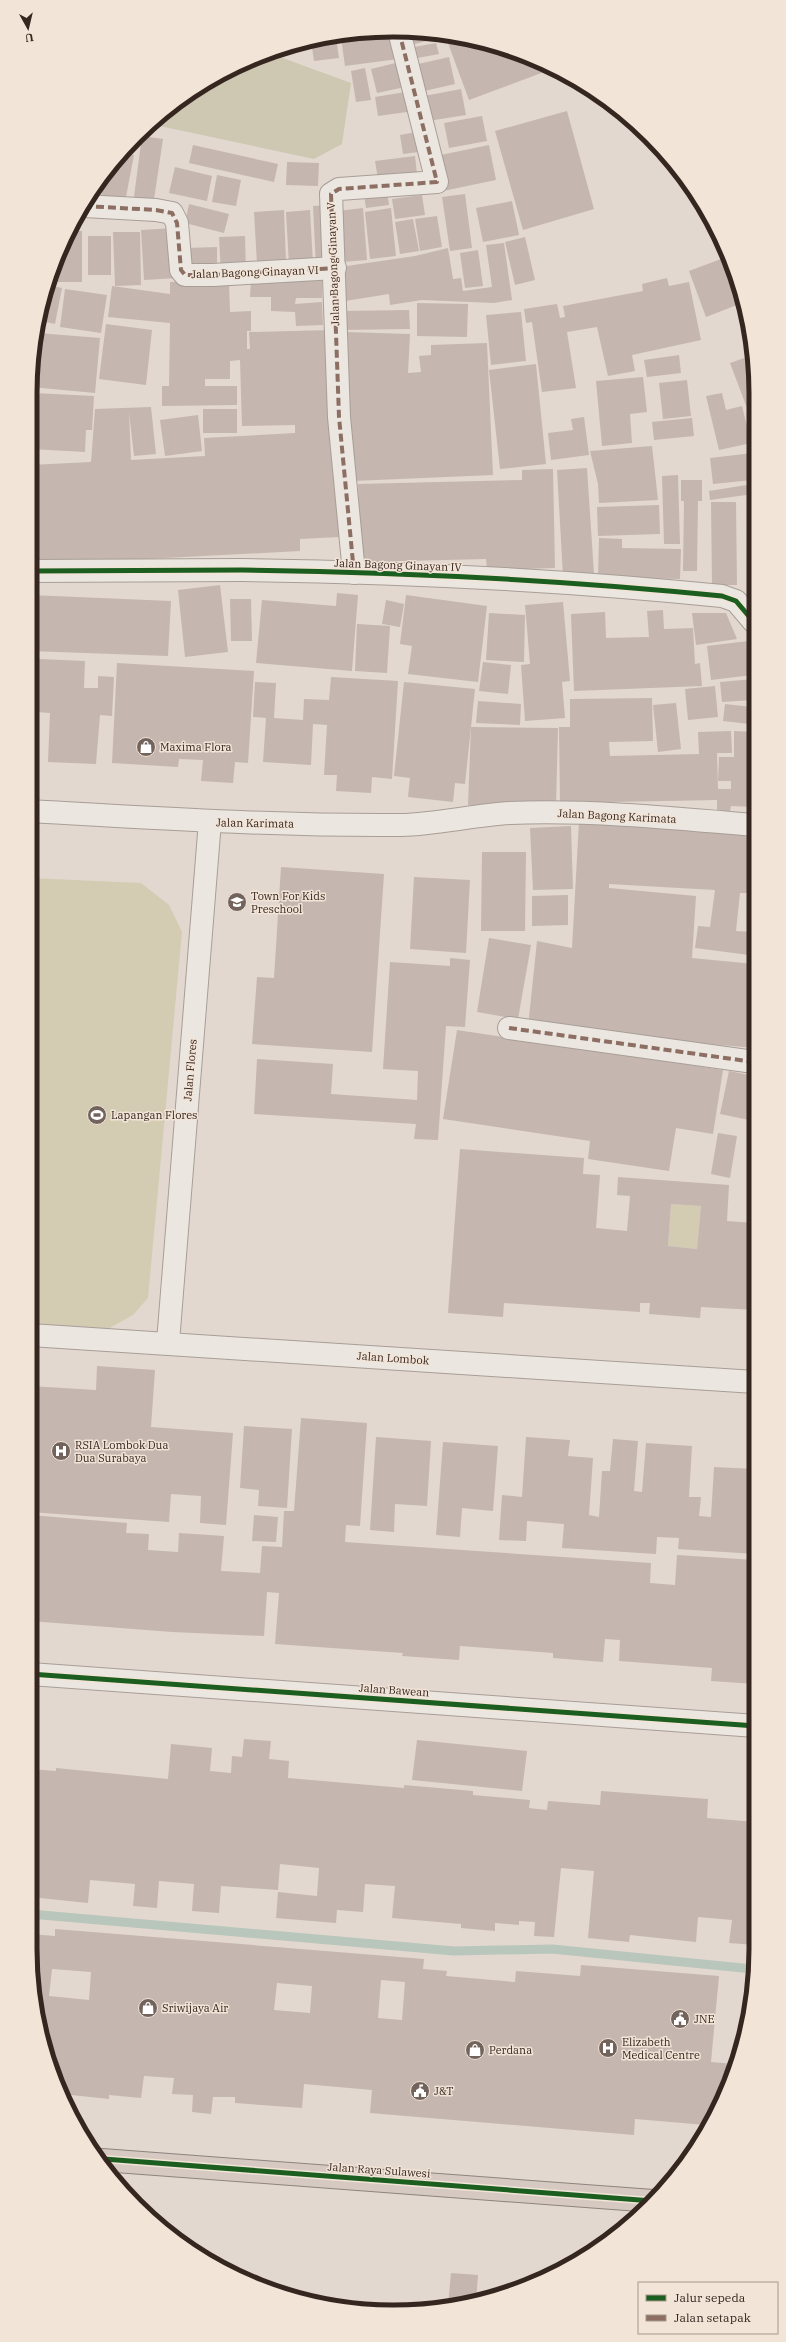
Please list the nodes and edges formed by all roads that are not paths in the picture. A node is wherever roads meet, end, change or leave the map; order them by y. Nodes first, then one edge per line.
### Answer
1 (401, 37) edge
2 (90, 206) edge
3 (335, 268) junction
4 (37, 572) edge
5 (354, 572) junction
6 (749, 616) edge
7 (37, 811) edge
8 (479, 816) joint
9 (210, 822) junction
10 (749, 826) edge
11 (509, 1028) dead end
12 (749, 1061) edge
13 (37, 1335) edge
14 (168, 1342) junction
15 (749, 1382) edge
16 (37, 1675) edge
17 (749, 1725) edge
18 (107, 2160) edge
19 (646, 2200) edge

1 - 3 street, Jalan Bagong Ginayan V
2 - 3 street, Jalan Bagong Ginayan VI
3 - 5 street, Jalan Bagong Ginayan V
4 - 5 street, Jalan Bagong Ginayan IV
5 - 6 street, Jalan Bagong Ginayan IV
7 - 9 street, Jalan Karimata
8 - 9 street, Jalan Karimata
8 - 10 street, Jalan Bagong Karimata
9 - 14 street, Jalan Flores
11 - 12 street
13 - 14 street, Jalan Lombok
14 - 15 street, Jalan Lombok
16 - 17 street, Jalan Bawean
18 - 19 highway, Jalan Raya Sulawesi

